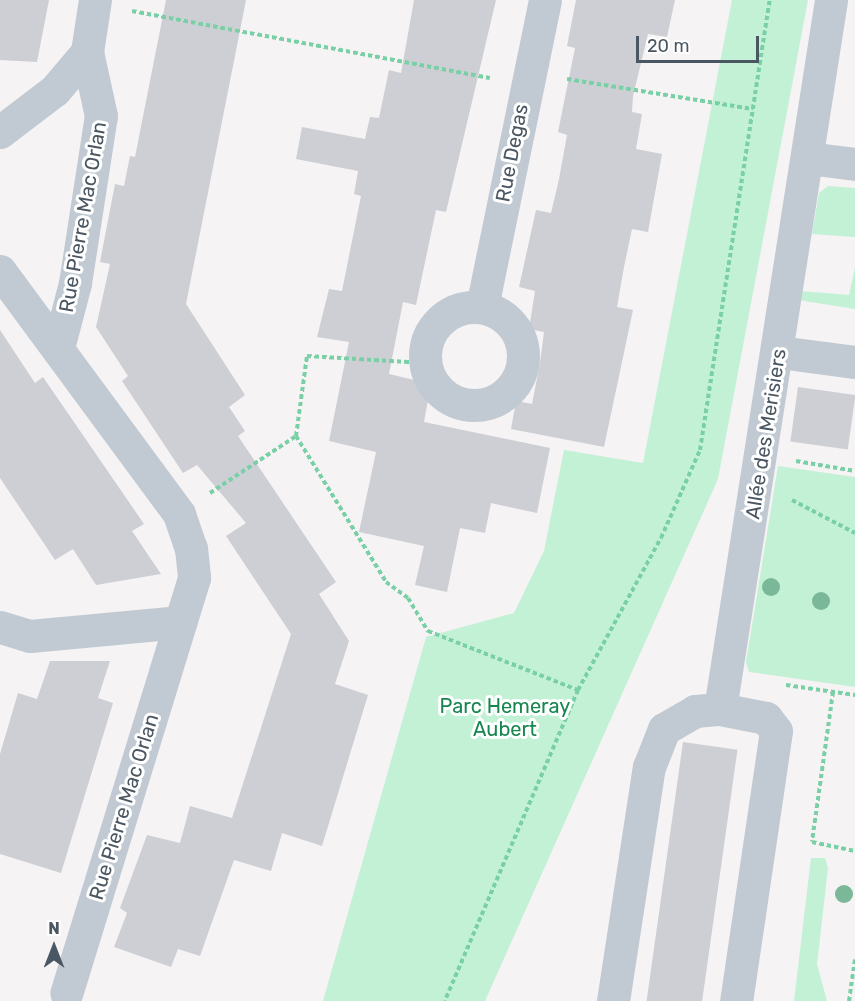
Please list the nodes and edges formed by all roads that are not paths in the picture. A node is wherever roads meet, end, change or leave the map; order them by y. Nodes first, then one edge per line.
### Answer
1 (545, 0) edge
2 (831, 0) edge
3 (94, 2) edge
4 (87, 52) junction
5 (0, 132) edge
6 (808, 158) junction
7 (855, 164) edge
8 (0, 271) edge
9 (482, 307) junction
10 (58, 348) junction
11 (779, 352) junction
12 (855, 362) edge
13 (180, 622) junction
14 (0, 627) edge
15 (720, 709) junction
16 (66, 993) dead end
17 (613, 1001) edge
18 (736, 1001) edge

1 - 9 street, Rue Degas
2 - 6 street, Allée des Merisiers
3 - 4 street
4 - 5 street
4 - 10 street, Rue Pierre Mac Orlan
6 - 7 street
6 - 11 street, Allée des Merisiers
8 - 10 street, Rue Pierre Mac Orlan
9 - 9 street
10 - 13 street, Rue Pierre Mac Orlan
11 - 12 street
11 - 15 street, Allée des Merisiers
13 - 14 street
13 - 16 street, Rue Pierre Mac Orlan
15 - 17 street
15 - 18 street

